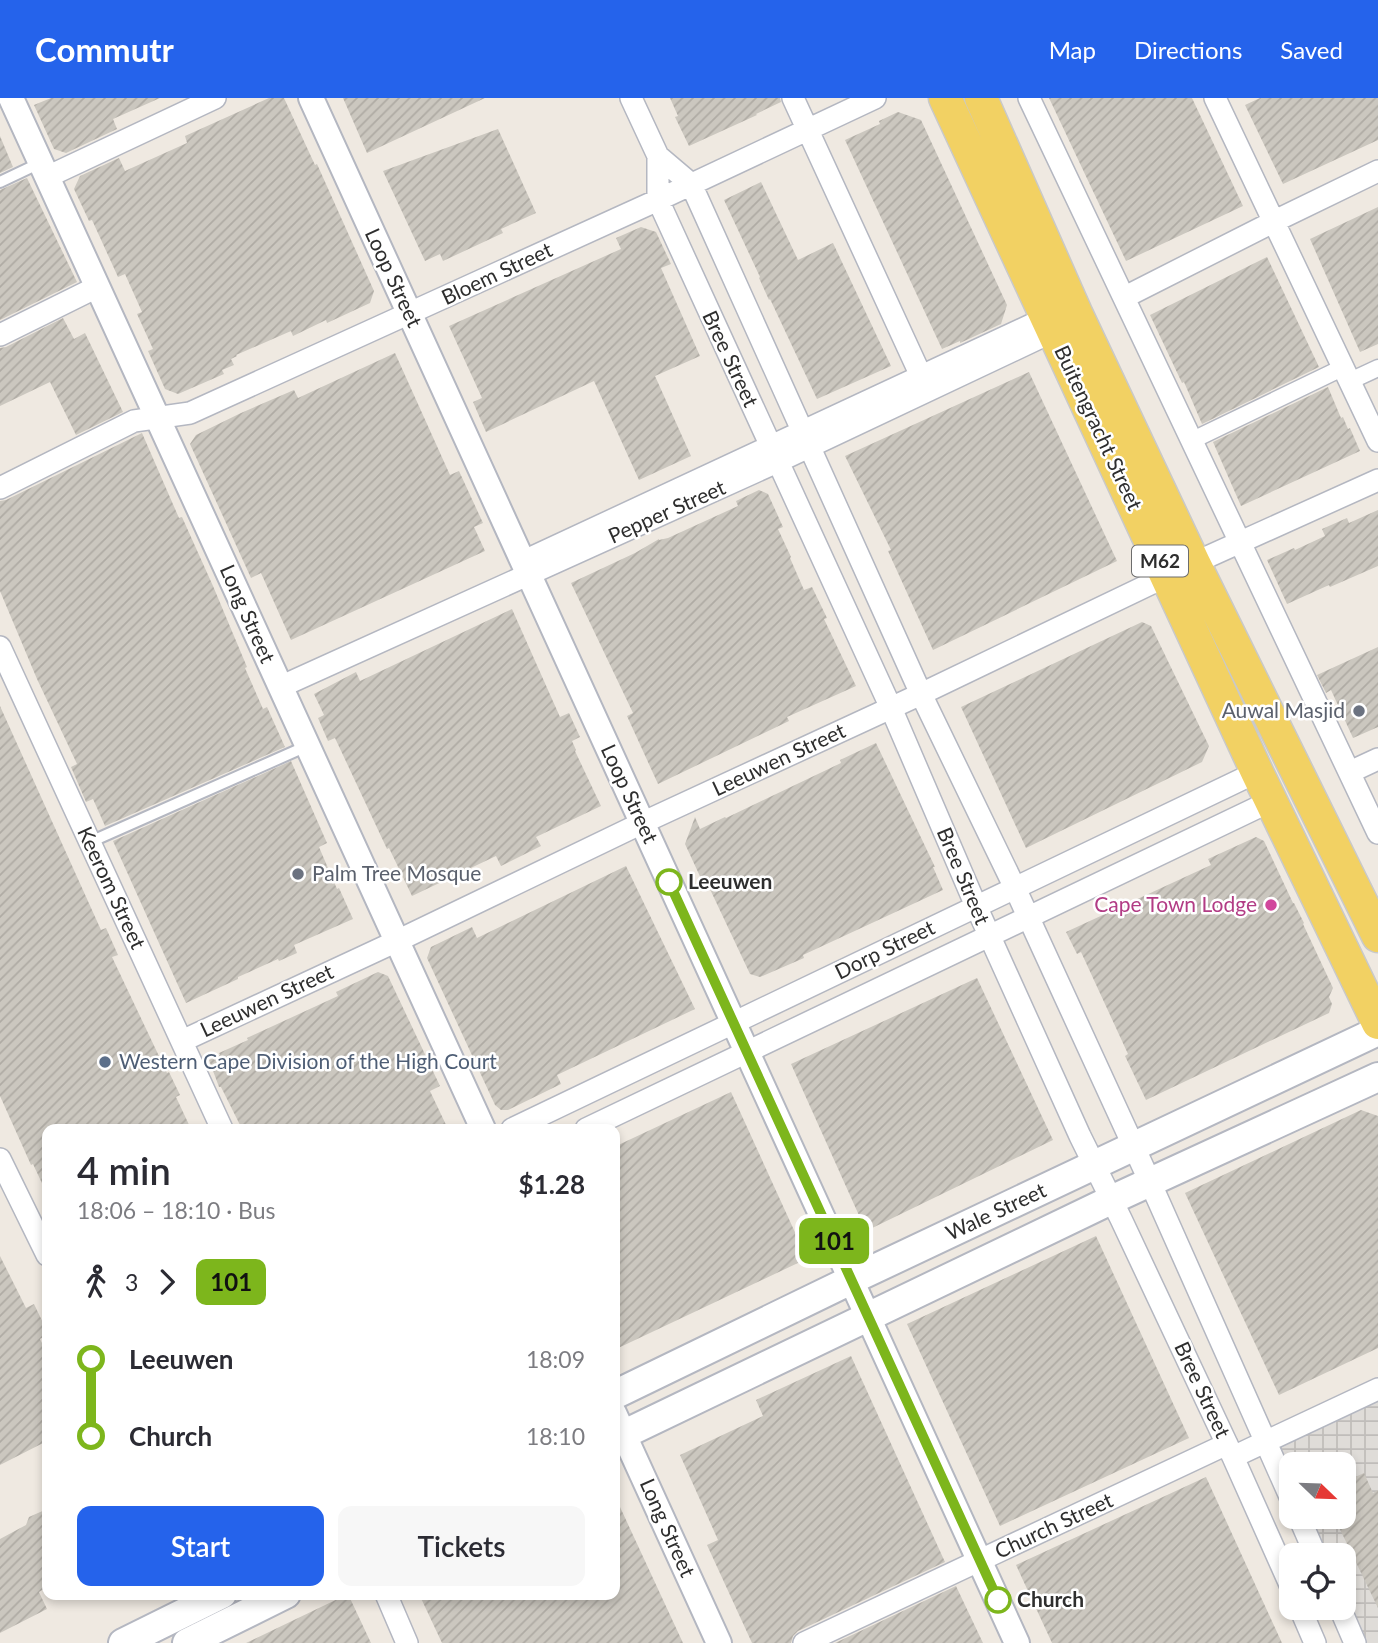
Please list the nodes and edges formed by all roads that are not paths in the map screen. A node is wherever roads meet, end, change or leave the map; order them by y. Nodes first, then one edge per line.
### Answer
1 (11, 98) edge
2 (215, 98) edge
3 (311, 98) edge
4 (631, 98) edge
5 (793, 98) edge
6 (875, 98) edge
7 (944, 98) edge
8 (981, 98) edge
9 (1029, 98) edge
10 (1216, 98) edge
11 (808, 130) junction
12 (659, 156) junction
13 (44, 170) junction
14 (1378, 171) edge
15 (0, 182) edge
16 (691, 184) junction
17 (658, 200) junction
18 (1273, 222) junction
19 (97, 287) junction
20 (1125, 297) junction
21 (409, 314) junction
22 (1049, 325) junction
23 (0, 335) edge
24 (1378, 368) edge
25 (1347, 374) junction
26 (925, 385) junction
27 (159, 418) junction
28 (1197, 438) dead end
29 (806, 439) junction
30 (1378, 441) edge
31 (773, 454) junction
32 (1378, 480) edge
33 (0, 488) edge
34 (1240, 542) junction
35 (526, 568) junction
36 (1181, 570) junction
37 (0, 647) edge
38 (277, 681) junction
39 (921, 694) junction
40 (891, 708) junction
41 (307, 746) junction
42 (1378, 759) edge
43 (1257, 772) junction
44 (1350, 772) junction
45 (1271, 801) junction
46 (642, 823) junction
47 (1378, 834) edge
48 (90, 842) junction
49 (1015, 888) junction
50 (976, 906) junction
51 (1028, 918) junction
52 (989, 936) junction
53 (1378, 936) edge
54 (397, 941) junction
55 (733, 1023) junction
56 (1378, 1023) edge
57 (1378, 1031) edge
58 (181, 1041) junction
59 (746, 1052) junction
60 (1378, 1077) edge
61 (220, 1124) edge
62 (481, 1124) edge
63 (522, 1124) edge
64 (596, 1124) edge
65 (1133, 1147) junction
66 (0, 1159) edge
67 (1094, 1165) junction
68 (1150, 1182) junction
69 (1111, 1200) junction
70 (42, 1245) edge
71 (851, 1280) junction
72 (868, 1317) junction
73 (1378, 1389) edge
74 (620, 1392) edge
75 (620, 1427) edge
76 (620, 1432) edge
77 (1266, 1442) junction
78 (1230, 1451) junction
79 (1279, 1472) edge
80 (1279, 1560) edge
81 (980, 1561) junction
82 (389, 1600) edge
83 (220, 1602) edge
84 (1305, 1620) edge
85 (1345, 1620) edge
86 (1354, 1642) edge
87 (123, 1643) edge
88 (187, 1643) edge
89 (407, 1643) edge
90 (719, 1643) edge
91 (804, 1643) edge
92 (1017, 1643) edge
93 (1315, 1643) edge

1 - 13 street, Long Street
2 - 13 street
3 - 21 street, Loop Street
4 - 12 street, Bree Street
5 - 11 street
6 - 11 street, Bloem Street
7 - 22 main road, Buitengracht Street / M62
8 - 36 main road, Buitengracht Street / M62
9 - 20 street
10 - 18 street
11 - 16 street, Bloem Street
11 - 26 street
12 - 16 street, Bree Street
12 - 17 street, Bree Street
13 - 15 lane
13 - 19 street, Long Street
14 - 18 street
16 - 17 street, Bloem Street
16 - 29 street, Bree Street
17 - 21 street, Bloem Street
17 - 31 street, Bree Street
18 - 20 street
18 - 25 street
19 - 23 street
19 - 27 street, Long Street
20 - 34 street
21 - 27 street, Bloem Street
21 - 35 street, Loop Street
22 - 26 street, Pepper Street
22 - 36 main road, Buitengracht Street / M62
24 - 25 street
25 - 28 street
25 - 30 street
26 - 29 street, Pepper Street
27 - 33 street, Bloem Street
27 - 38 street, Long Street
29 - 31 street, Pepper Street
29 - 39 street, Bree Street
31 - 35 street, Pepper Street
31 - 40 street, Bree Street
32 - 34 street, Leeuwen Street
34 - 36 street, Leeuwen Street
34 - 44 street
35 - 38 street, Pepper Street
35 - 46 street, Loop Street
36 - 39 street, Leeuwen Street
36 - 43 main road, Buitengracht Street / M62
36 - 53 main road, Buitengracht Street / M62
37 - 48 street, Keerom Street
38 - 41 street, Long Street
39 - 40 street, Leeuwen Street
39 - 49 street, Bree Street
40 - 46 street, Leeuwen Street
40 - 50 street, Bree Street
41 - 48 lane
41 - 54 street, Long Street
42 - 44 street
43 - 45 main road, Buitengracht Street / M62
43 - 49 street, Dorp Street
44 - 47 street
45 - 51 street, Dorp Street
45 - 56 main road, Buitengracht Street / M62
46 - 54 street, Leeuwen Street
46 - 55 street, Loop Street
48 - 58 street, Keerom Street
49 - 50 street, Dorp Street
49 - 51 street, Bree Street
50 - 52 street, Bree Street
50 - 55 street, Dorp Street
51 - 52 street, Dorp Street
51 - 65 street, Bree Street
52 - 59 street, Dorp Street
52 - 67 street, Bree Street
54 - 58 street, Leeuwen Street
54 - 62 street, Long Street
55 - 59 street, Loop Street
55 - 63 street, Dorp Street
57 - 65 main road, Wale Street
58 - 61 street, Keerom Street
59 - 64 street, Dorp Street
59 - 71 street, Loop Street
60 - 68 main road, Wale Street
65 - 67 main road, Wale Street
65 - 68 street, Bree Street
66 - 70 street
67 - 69 street, Bree Street
67 - 71 main road, Wale Street
68 - 69 main road, Wale Street
68 - 77 street, Bree Street
69 - 72 main road, Wale Street
69 - 78 street, Bree Street
71 - 72 street, Loop Street
71 - 74 main road, Wale Street
72 - 75 main road, Wale Street
72 - 81 street, Loop Street
73 - 77 street, Church Street
76 - 90 street, Long Street
77 - 78 street, Church Street
77 - 79 street, Bree Street
78 - 80 street, Bree Street
78 - 81 street, Church Street
81 - 91 street, Church Street
81 - 92 street, Loop Street
82 - 89 street
83 - 87 main road
83 - 88 main road
84 - 93 street
85 - 86 street

